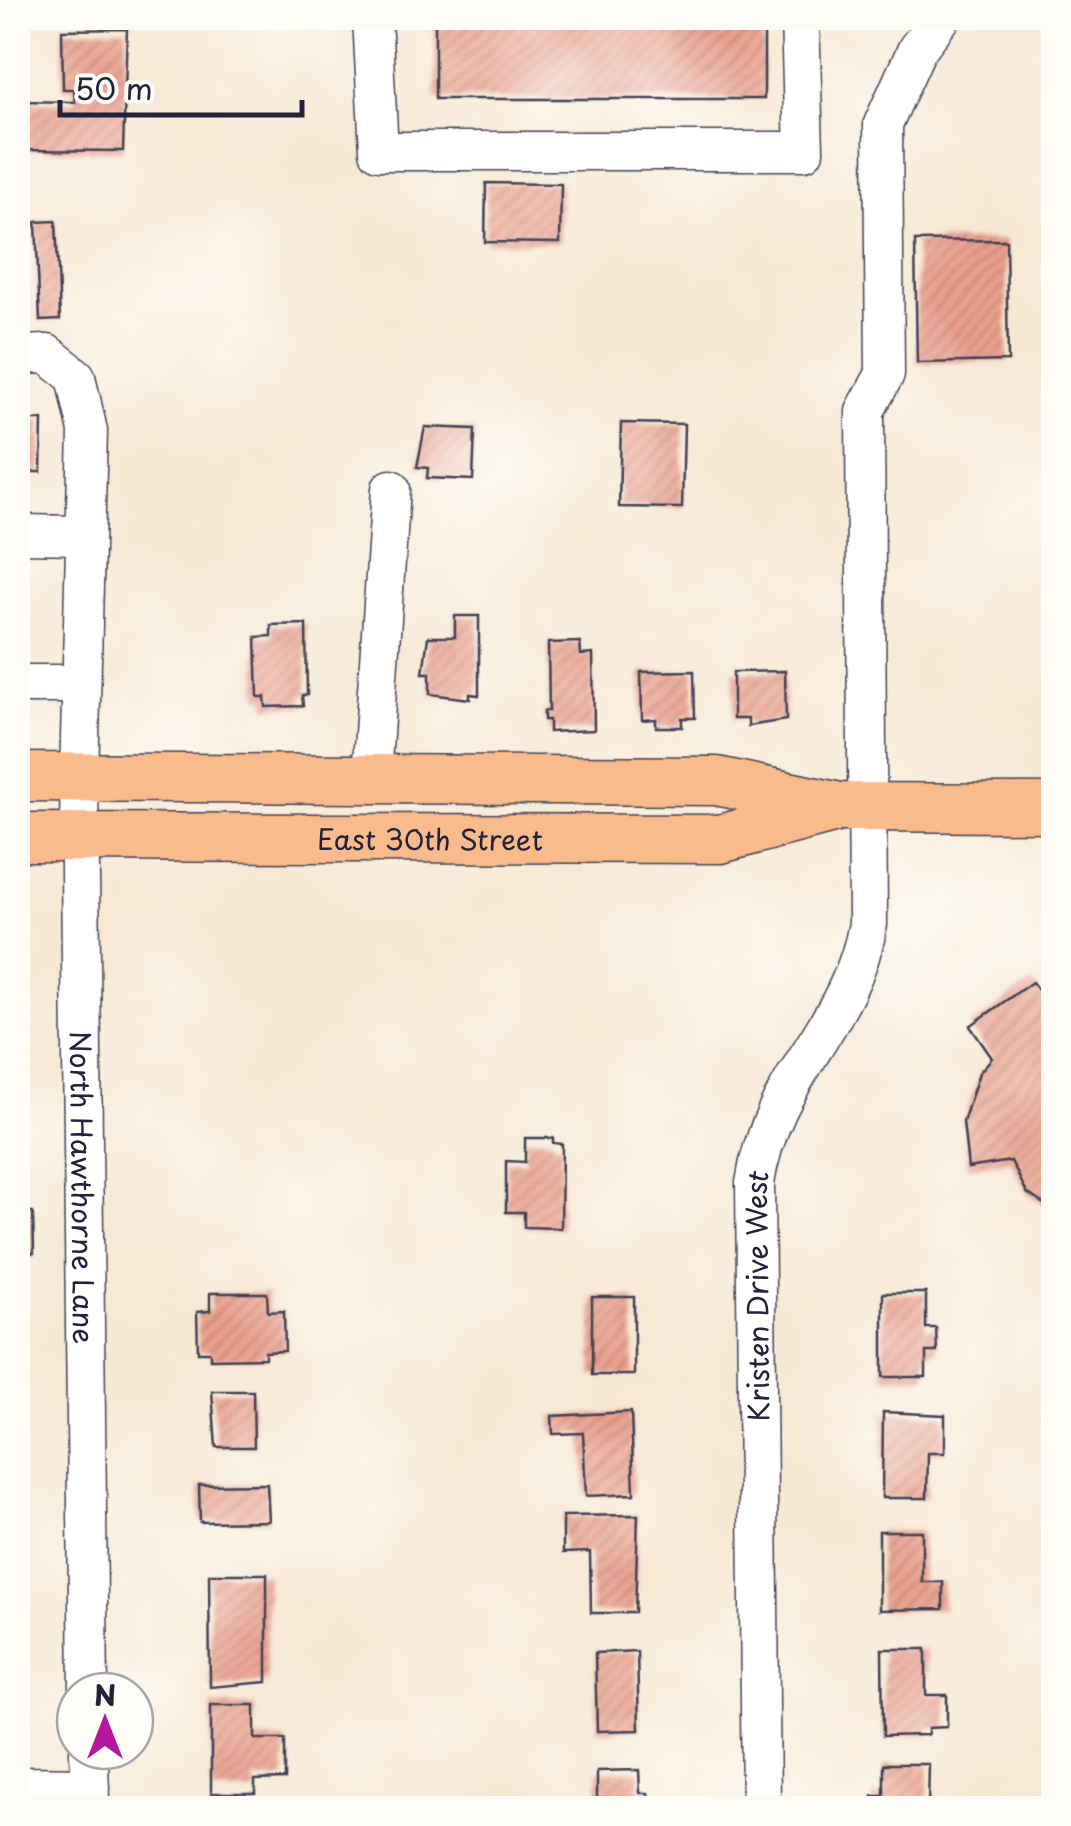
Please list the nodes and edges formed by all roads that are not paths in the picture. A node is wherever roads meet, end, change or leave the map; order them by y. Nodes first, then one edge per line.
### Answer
1 (372, 18) edge
2 (800, 18) edge
3 (941, 18) edge
4 (18, 355) edge
5 (390, 489) dead end
6 (18, 534) edge
7 (84, 536) junction
8 (18, 684) edge
9 (81, 684) junction
10 (18, 777) edge
11 (79, 777) junction
12 (372, 777) junction
13 (855, 808) junction
14 (1054, 808) edge
15 (18, 836) edge
16 (81, 836) junction
17 (89, 1671) edge
18 (90, 1782) edge
19 (18, 1786) edge
20 (761, 1808) edge

1 - 2 street
3 - 13 street, Kristen Drive West
4 - 7 street, North Hawthorne Lane
5 - 12 street
6 - 7 street
7 - 9 street, North Hawthorne Lane
8 - 9 street
9 - 11 street, North Hawthorne Lane
10 - 11 main road, East 30th Street
11 - 12 main road, East 30th Street
11 - 16 street, North Hawthorne Lane
12 - 13 main road, East 30th Street
13 - 14 main road, East 30th Street
13 - 16 main road, East 30th Street
13 - 20 street, Kristen Drive West
15 - 16 main road, East 30th Street
16 - 17 street, North Hawthorne Lane
18 - 19 street

